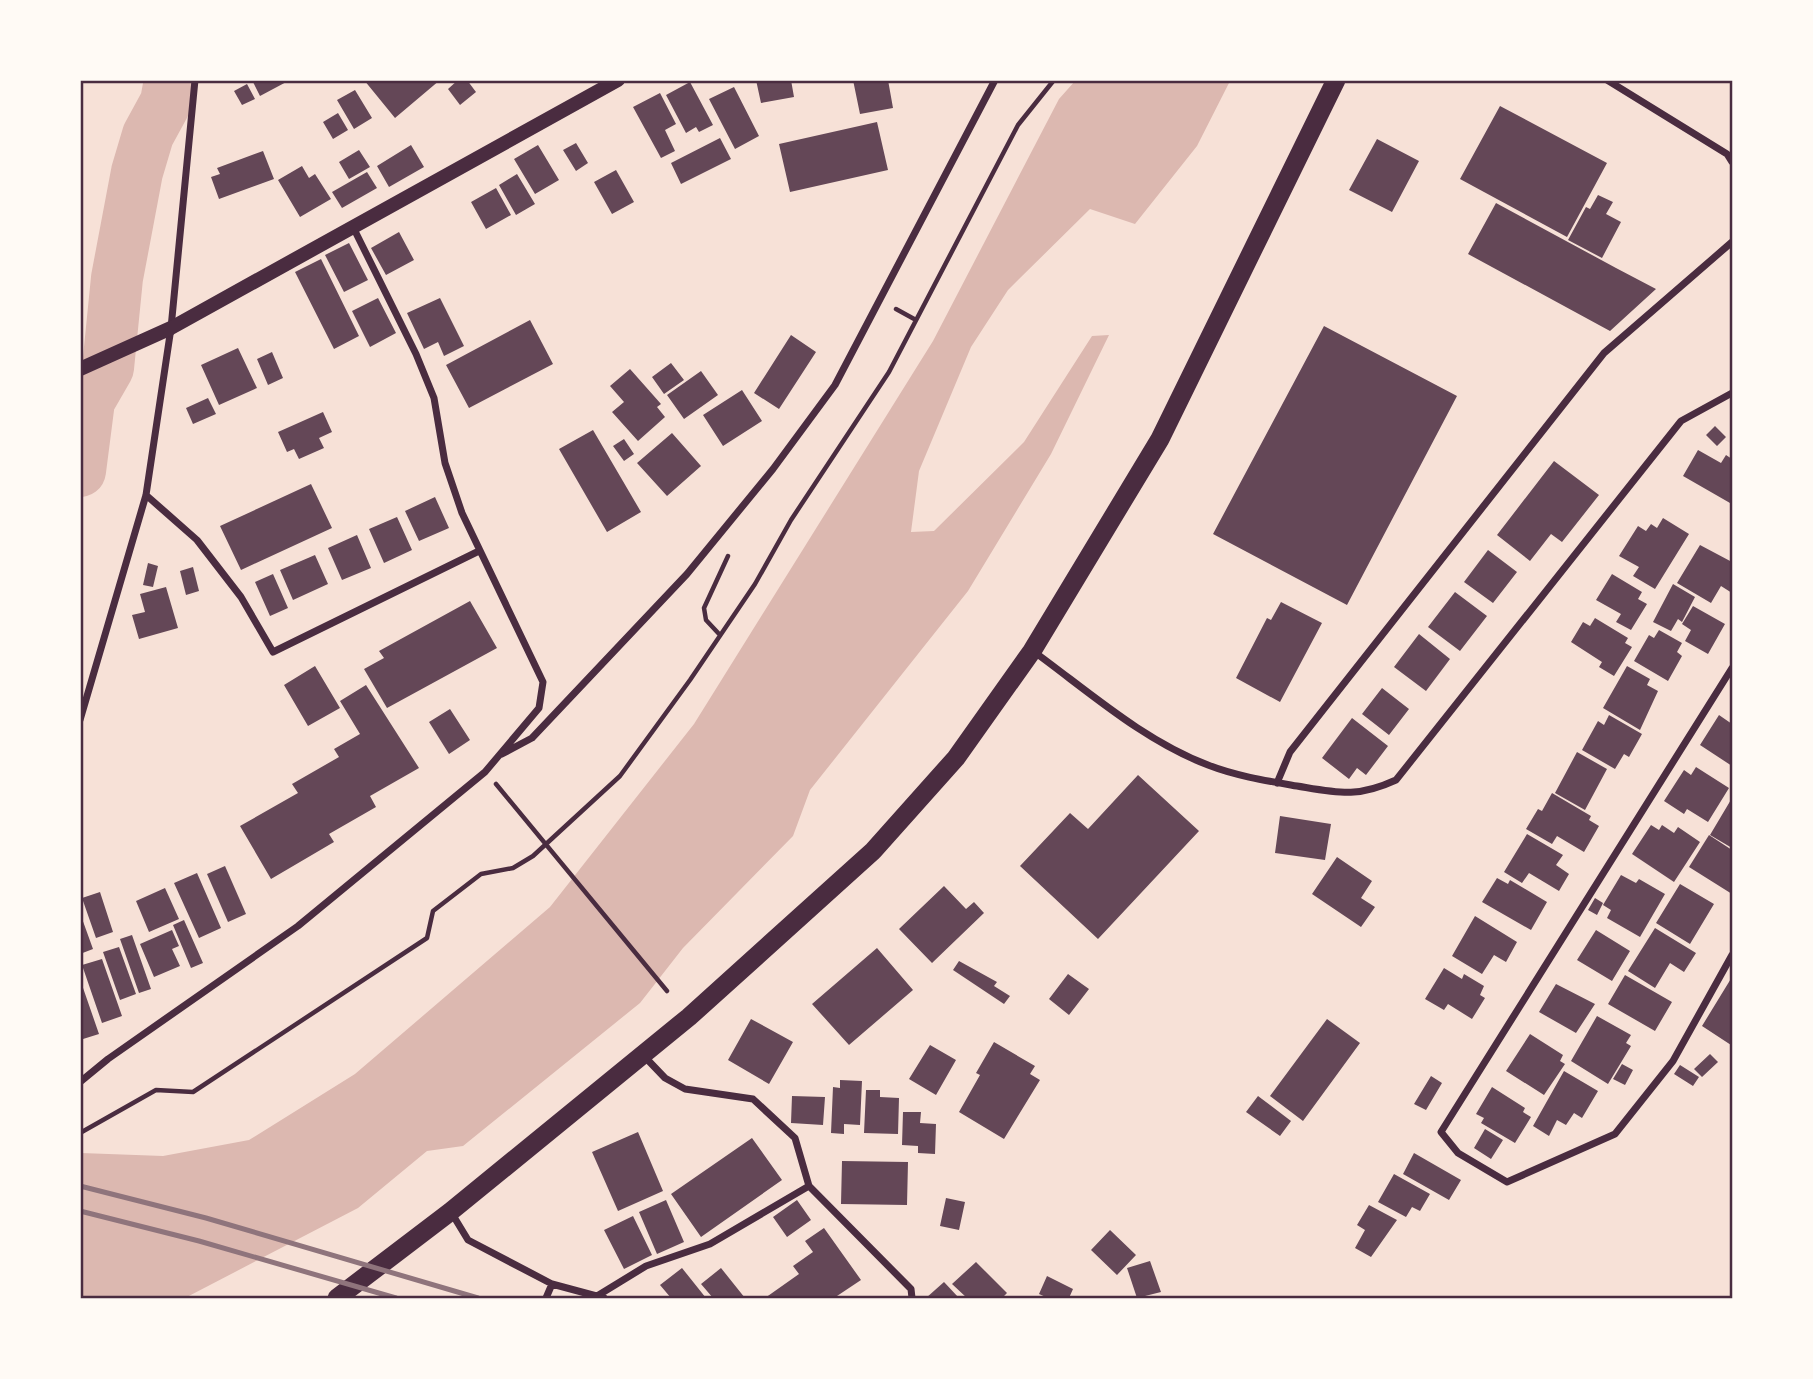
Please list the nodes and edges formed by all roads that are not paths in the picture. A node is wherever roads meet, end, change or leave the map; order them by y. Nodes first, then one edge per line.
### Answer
1 (195, 80) edge
2 (618, 80) edge
3 (995, 80) edge
4 (1336, 80) edge
5 (1607, 80) edge
6 (1732, 162) edge
7 (354, 227) junction
8 (1732, 242) edge
9 (172, 328) junction
10 (80, 369) edge
11 (1732, 393) edge
12 (146, 495) junction
13 (479, 551) junction
14 (1032, 650) junction
15 (1732, 668) edge
16 (80, 720) edge
17 (498, 756) junction
18 (1278, 783) junction
19 (1732, 955) edge
20 (643, 1055) junction
21 (80, 1082) edge
22 (809, 1186) junction
23 (450, 1212) junction
24 (552, 1284) junction
25 (601, 1297) edge
26 (337, 1298) edge
27 (546, 1298) edge
28 (912, 1298) edge

1 - 9 street
2 - 7 main road
3 - 17 street
4 - 14 highway
5 - 6 street
7 - 9 main road
7 - 13 street
8 - 18 street
9 - 10 main road
9 - 12 street
11 - 18 street
12 - 13 street
12 - 16 street
13 - 17 street
14 - 18 street
14 - 20 highway
15 - 19 street
17 - 21 street
20 - 22 street
20 - 23 highway
22 - 25 street
22 - 28 street
23 - 24 street
23 - 26 highway
24 - 25 street
24 - 27 street

